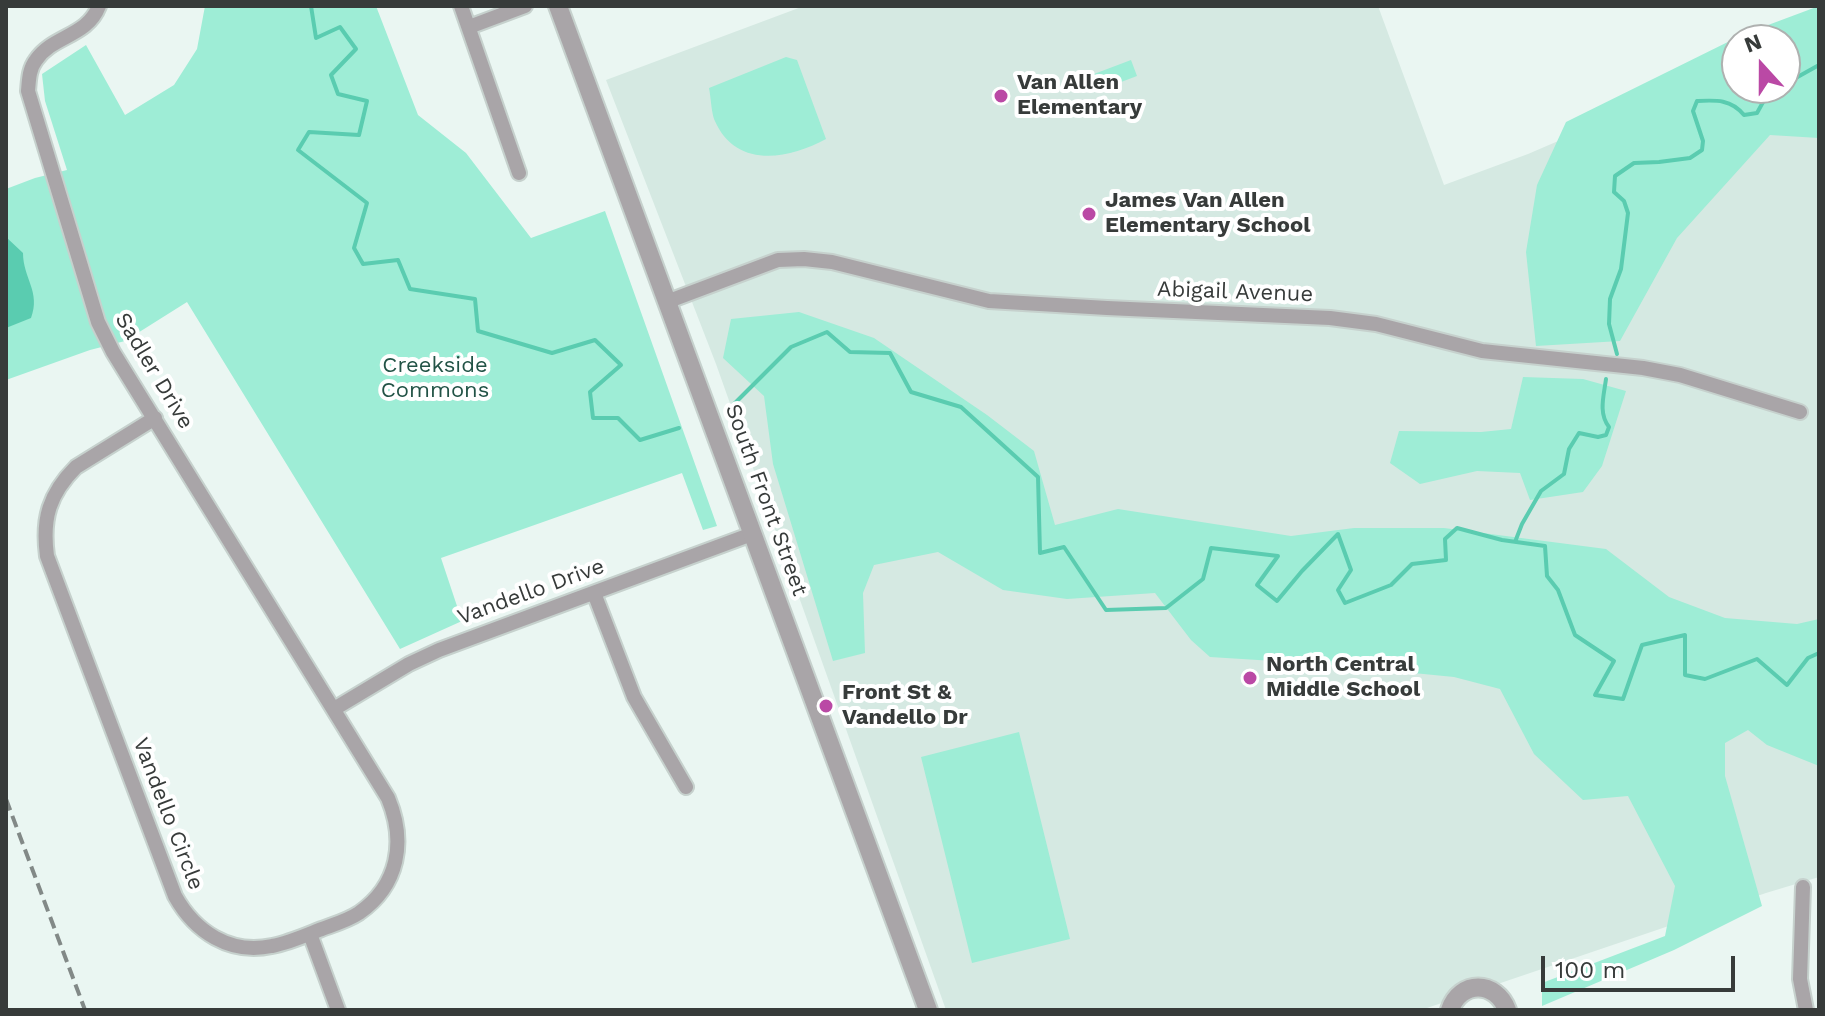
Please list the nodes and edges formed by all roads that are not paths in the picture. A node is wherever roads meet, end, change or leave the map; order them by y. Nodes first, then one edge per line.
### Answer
1 (99, 6) edge
2 (461, 6) edge
3 (525, 6) edge
4 (558, 6) edge
5 (469, 27) junction
6 (519, 173) dead end
7 (669, 301) junction
8 (1800, 412) dead end
9 (155, 418) junction
10 (752, 534) junction
11 (594, 593) junction
12 (334, 709) junction
13 (686, 787) dead end
14 (1803, 887) dead end
15 (310, 934) junction
16 (1449, 1009) edge
17 (338, 1010) edge
18 (928, 1010) edge
19 (1507, 1010) edge
20 (1806, 1010) edge

1 - 9 street, Sadler Drive
2 - 5 street
3 - 5 street
4 - 7 street, South Front Street
5 - 6 street
7 - 8 street, Abigail Avenue
7 - 10 street, South Front Street
9 - 12 street, Sadler Drive
9 - 15 street, Vandello Circle
10 - 11 street, Vandello Drive
10 - 18 street, South Front Street
11 - 12 street, Vandello Drive
11 - 13 street
12 - 15 street, Vandello Circle
14 - 20 street
15 - 17 street
16 - 19 street

